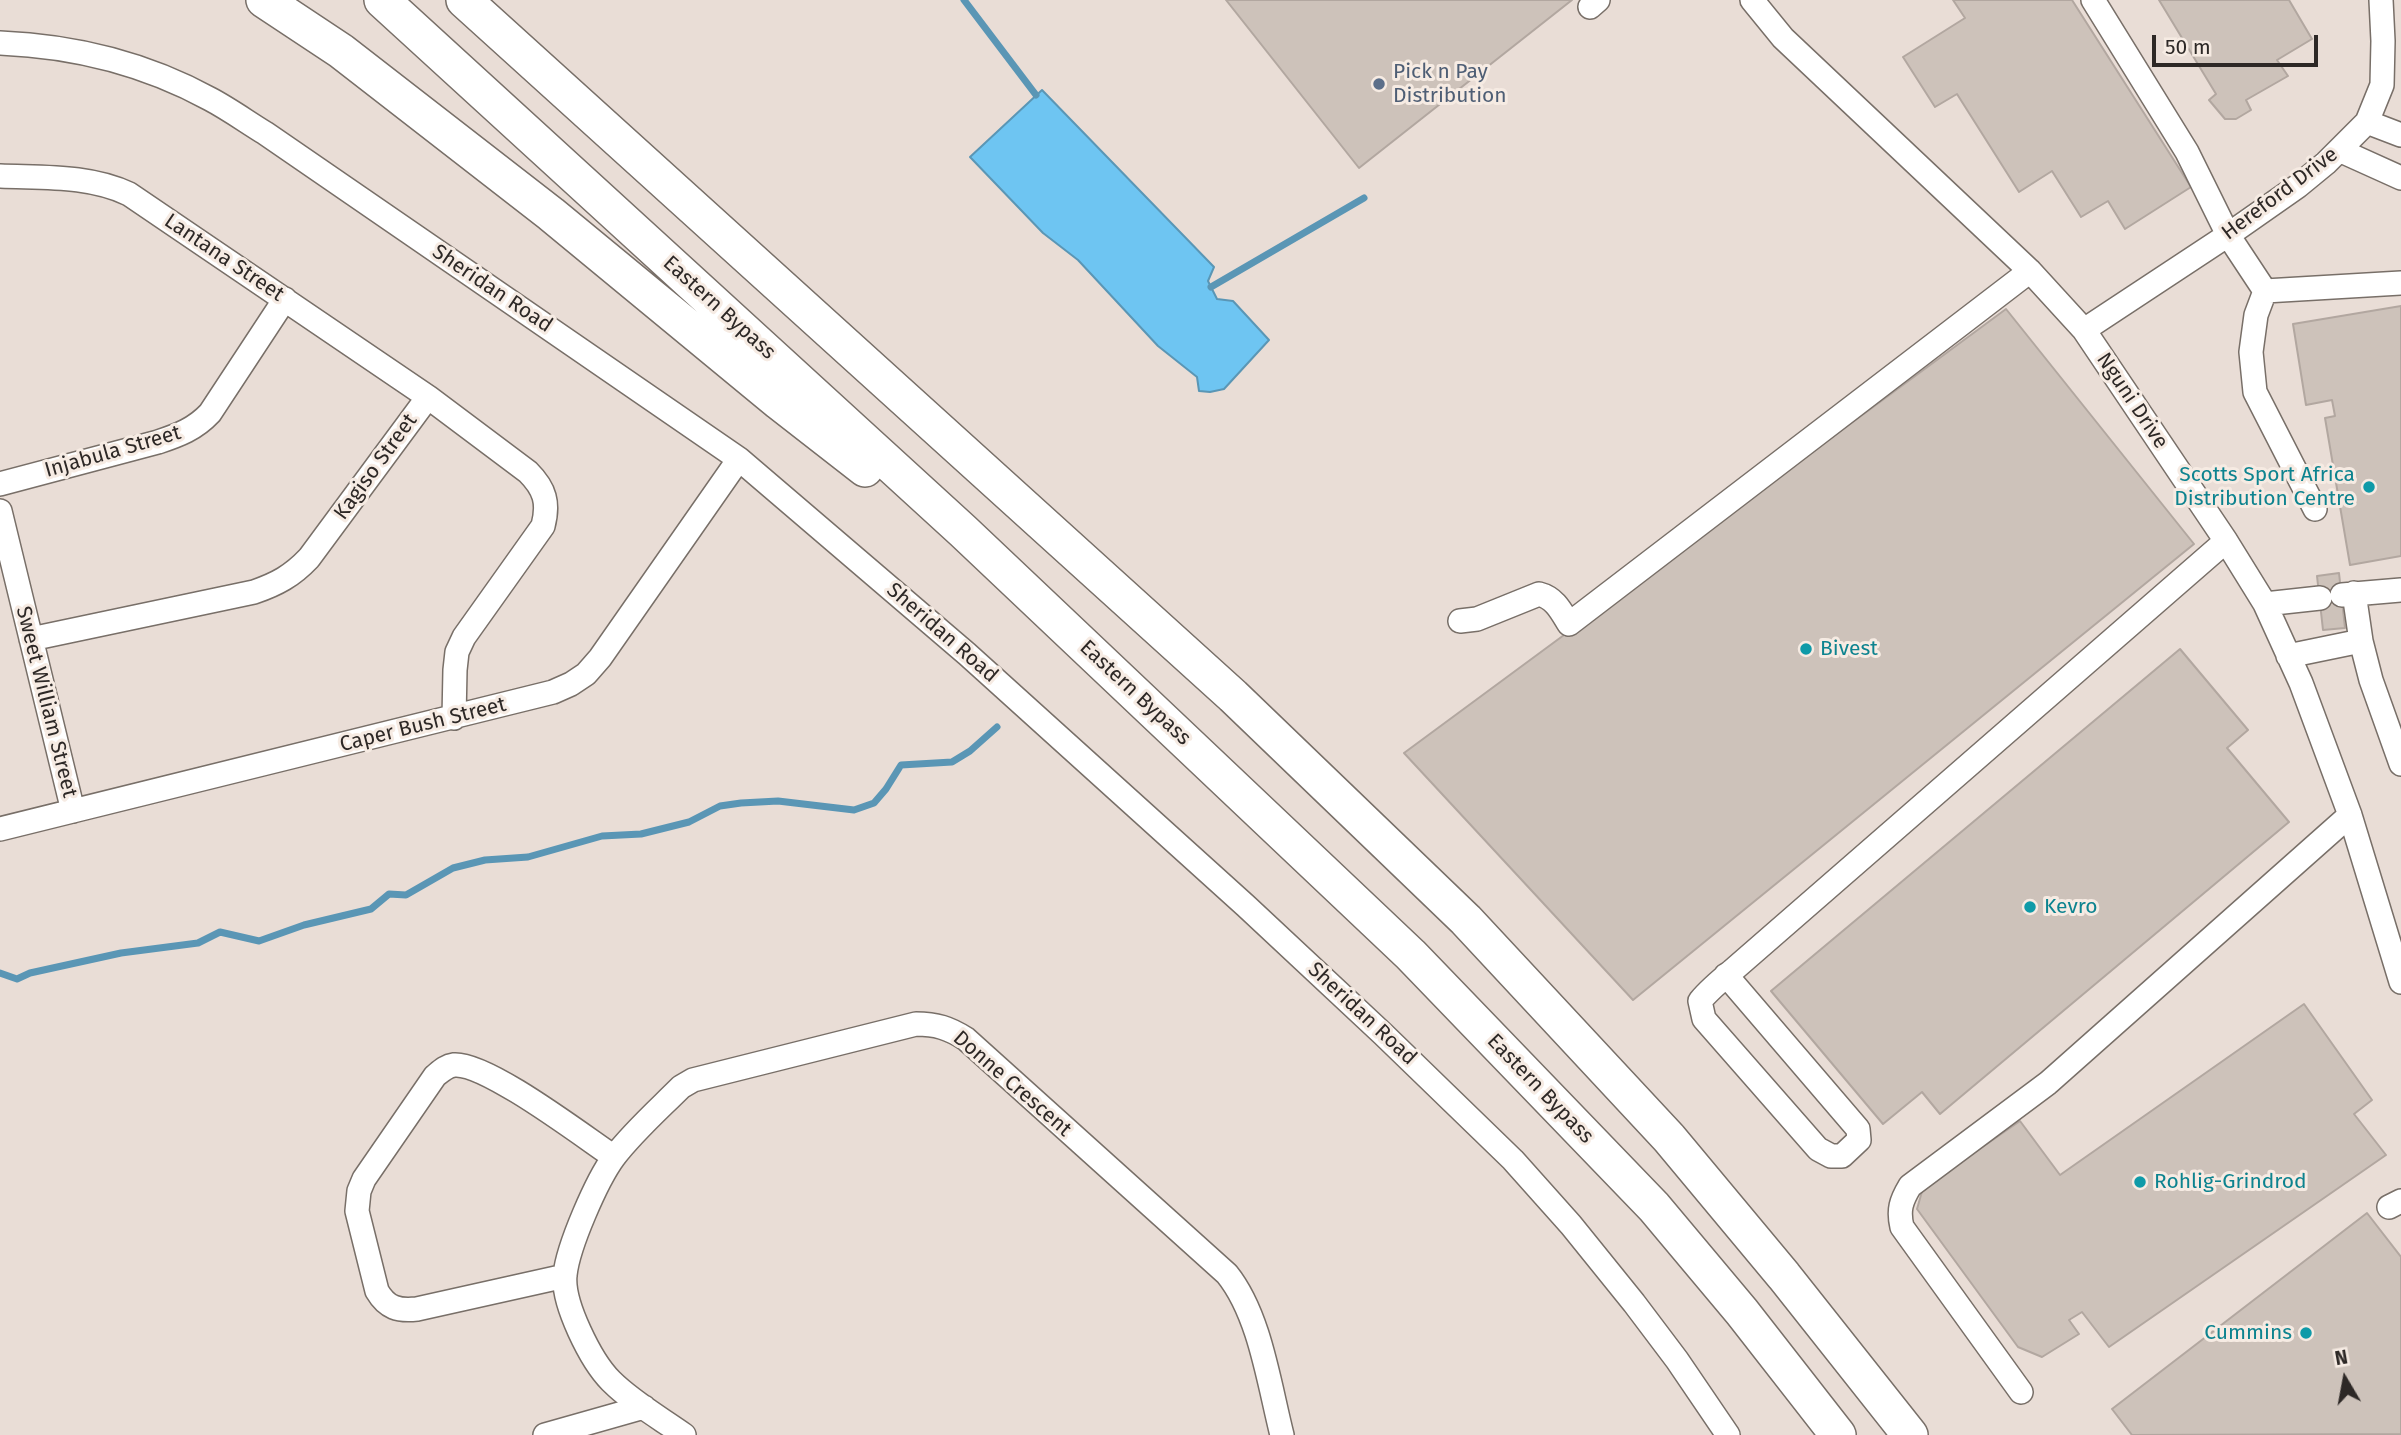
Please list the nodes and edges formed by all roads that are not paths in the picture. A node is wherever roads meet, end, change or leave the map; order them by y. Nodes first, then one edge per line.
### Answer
1 (264, 0) edge
2 (382, 0) edge
3 (464, 0) edge
4 (1752, 0) edge
5 (1779, 0) edge
6 (2093, 0) edge
7 (2381, 0) edge
8 (1776, 27) junction
9 (0, 44) edge
10 (2391, 89) edge
11 (2367, 122) junction
12 (2401, 135) edge
13 (2339, 150) junction
14 (0, 176) edge
15 (2401, 178) edge
16 (2228, 236) junction
17 (2029, 271) junction
18 (2401, 284) edge
19 (2265, 291) junction
20 (285, 299) junction
21 (2084, 330) junction
22 (428, 397) junction
23 (739, 458) junction
24 (0, 484) edge
25 (2315, 509) dead end
26 (0, 511) edge
27 (963, 531) junction
28 (2226, 541) junction
29 (2401, 590) edge
30 (2339, 595) junction
31 (2264, 604) junction
32 (1461, 621) dead end
33 (31, 639) junction
34 (2361, 641) junction
35 (2288, 656) junction
36 (454, 718) junction
37 (2401, 764) edge
38 (73, 811) junction
39 (2350, 815) junction
40 (0, 829) edge
41 (1726, 975) junction
42 (2401, 982) edge
43 (614, 1157) junction
44 (565, 1276) junction
45 (2021, 1392) dead end
46 (644, 1407) junction
47 (545, 1435) edge
48 (684, 1435) edge
49 (1282, 1435) edge
50 (1728, 1435) edge
51 (1838, 1435) edge
52 (1910, 1435) edge

1 - 27 highway
2 - 27 highway, Eastern Bypass
3 - 52 highway
4 - 8 street, Nguni Drive
5 - 8 street
6 - 16 street
7 - 10 street, Hereford Drive
8 - 17 street, Nguni Drive
9 - 23 street, Sheridan Road
10 - 11 street, Hereford Drive
11 - 12 street
11 - 13 street, Hereford Drive
13 - 15 street
13 - 16 street, Hereford Drive
14 - 20 street, Lantana Street
16 - 19 street
16 - 21 street, Hereford Drive
17 - 21 street, Nguni Drive
17 - 32 street
18 - 19 street
19 - 25 street
20 - 22 street, Lantana Street
20 - 24 street, Injabula Street
21 - 28 street, Nguni Drive
22 - 33 street, Kagiso Street
22 - 36 street, Kagiso Street
23 - 36 street, Caper Bush Street
23 - 50 street, Sheridan Road
26 - 33 street, Sweet William Street
27 - 51 highway, Eastern Bypass
28 - 31 street, Nguni Drive
28 - 41 street
29 - 30 street
30 - 31 street
30 - 34 street
31 - 35 street, Nguni Drive
33 - 38 street, Sweet William Street
34 - 35 street
34 - 37 street
35 - 39 street, Nguni Drive
36 - 38 street, Caper Bush Street
38 - 40 street, Caper Bush Street
39 - 42 street, Nguni Drive
39 - 45 street
41 - 41 street
43 - 44 street, Donne Crescent
43 - 44 street
43 - 49 street, Donne Crescent
44 - 46 street
46 - 47 street
46 - 48 street

